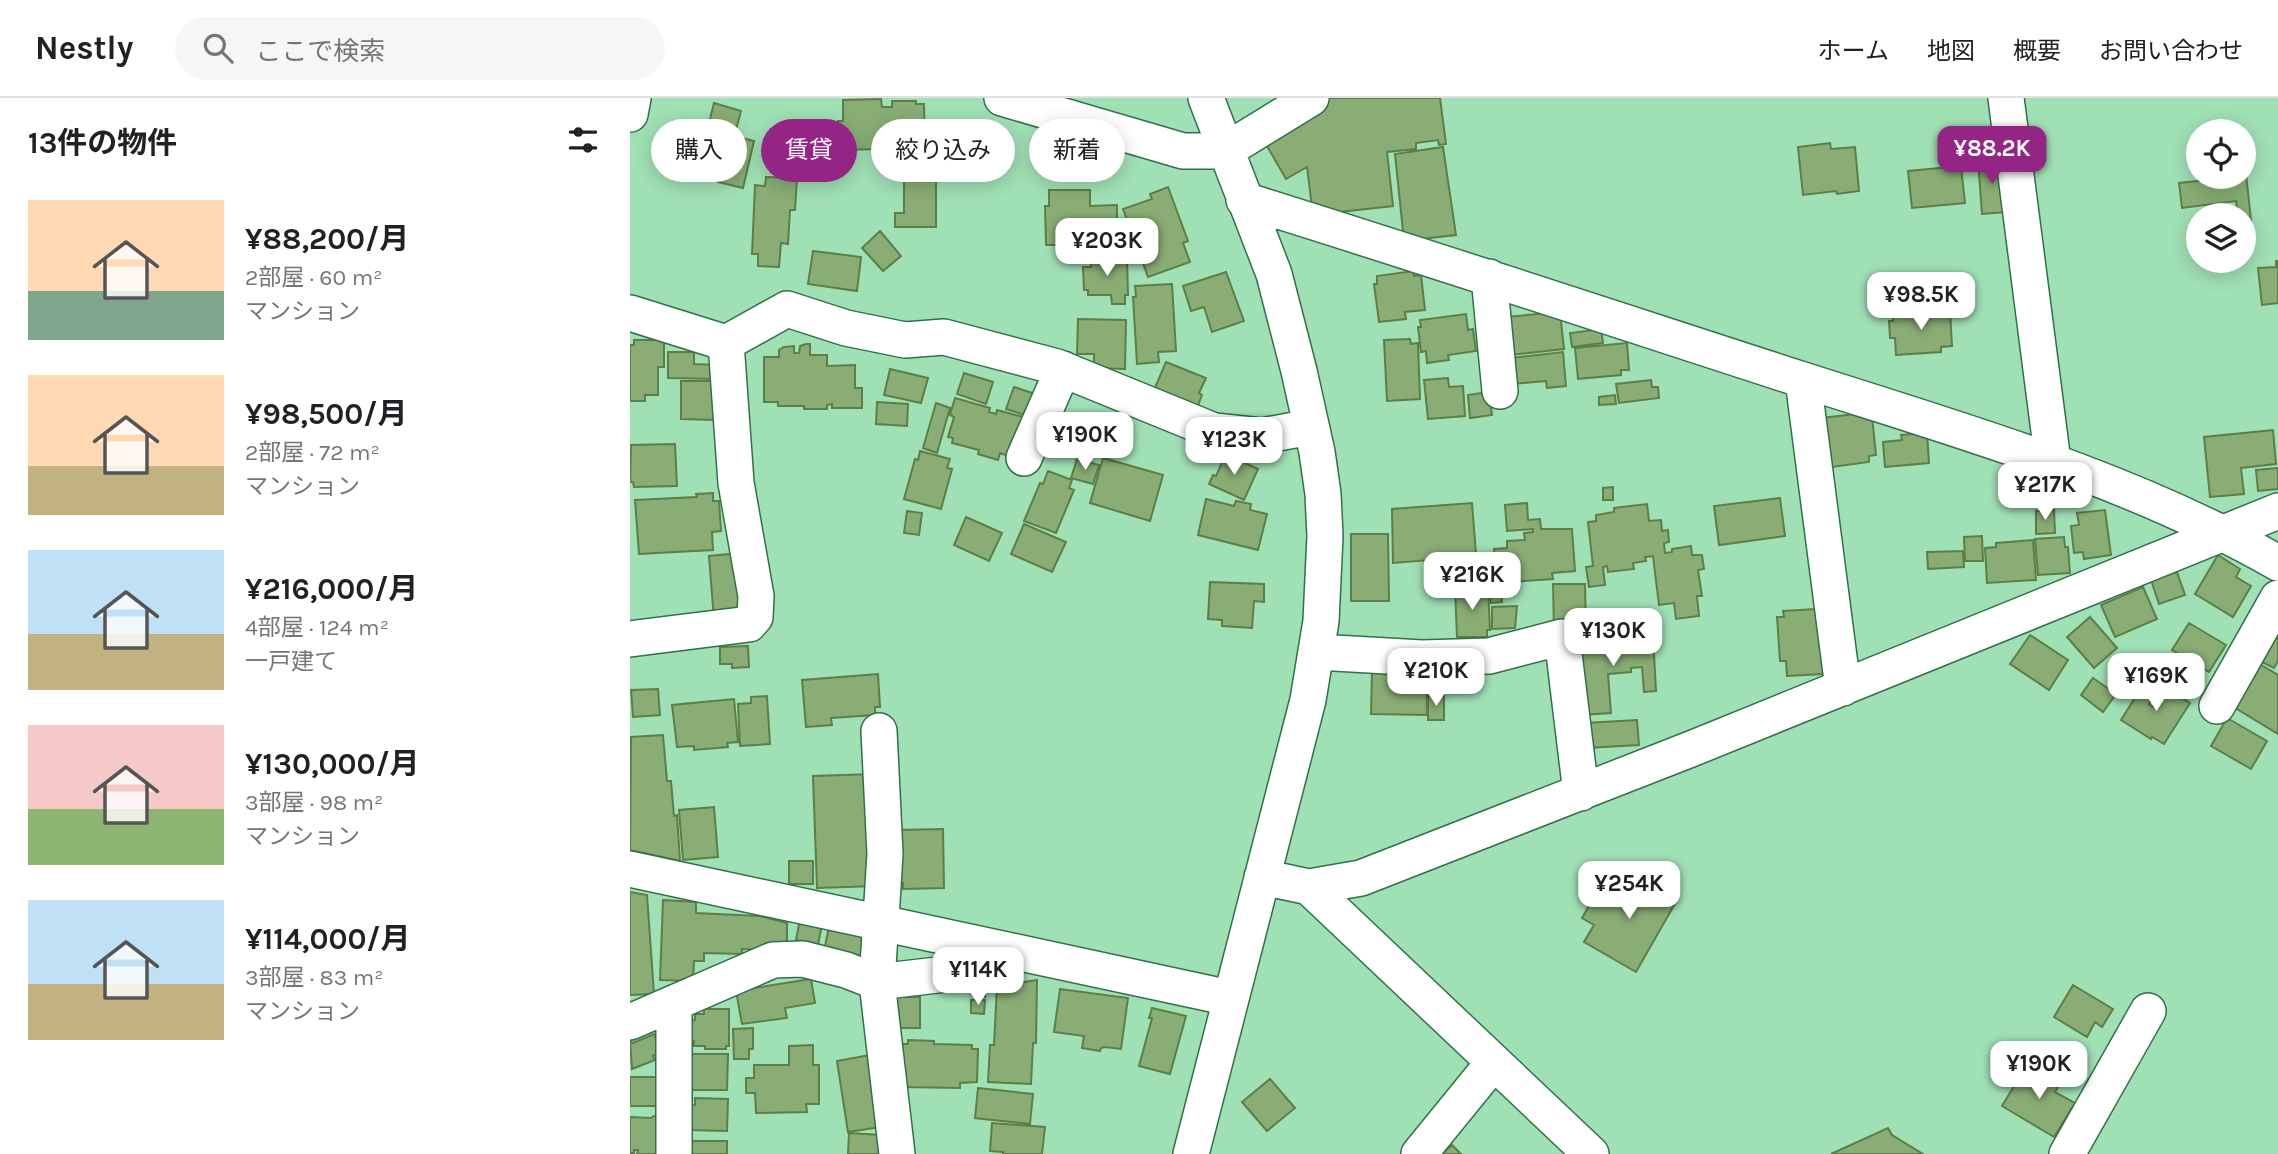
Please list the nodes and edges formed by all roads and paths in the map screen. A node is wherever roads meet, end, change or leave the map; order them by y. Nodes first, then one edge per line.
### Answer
1 (633, 98) edge
2 (1002, 98) edge
3 (1206, 98) edge
4 (1311, 98) edge
5 (2006, 98) edge
6 (630, 114) edge
7 (1225, 151) junction
8 (1244, 200) junction
9 (1489, 277) junction
10 (630, 313) edge
11 (726, 343) junction
12 (1063, 369) junction
13 (1803, 380) junction
14 (1500, 391) dead end
15 (1311, 427) junction
16 (1024, 458) dead end
17 (2053, 462) junction
18 (2278, 511) edge
19 (2225, 532) junction
20 (2278, 563) edge
21 (2278, 598) edge
22 (630, 639) edge
23 (1317, 652) junction
24 (1843, 688) junction
25 (2217, 706) dead end
26 (879, 731) dead end
27 (1581, 793) junction
28 (630, 869) edge
29 (1262, 877) junction
30 (1310, 887) junction
31 (882, 923) junction
32 (1002, 949) junction
33 (877, 982) junction
34 (1230, 998) junction
35 (674, 1004) junction
36 (2148, 1011) dead end
37 (630, 1022) edge
38 (1494, 1062) junction
39 (674, 1154) edge
40 (897, 1154) edge
41 (1191, 1154) edge
42 (1419, 1154) edge
43 (1591, 1154) edge
44 (2067, 1154) edge

1 - 6 street
2 - 7 street
3 - 7 street
4 - 7 street
5 - 17 street
7 - 8 street
8 - 9 street
8 - 15 street
9 - 13 street
9 - 14 street
10 - 11 street
11 - 12 street
11 - 22 street
12 - 15 street
12 - 16 street
13 - 17 street
13 - 24 street
15 - 23 street
17 - 19 street
18 - 19 street
19 - 20 street
19 - 24 street
21 - 25 street
23 - 27 street
23 - 29 street
24 - 27 street
26 - 31 street
27 - 30 street
28 - 31 street
29 - 30 street
29 - 34 street
30 - 38 street
31 - 32 street
31 - 33 street
32 - 33 street
32 - 34 street
33 - 35 street
33 - 40 street
34 - 41 street
35 - 37 street
35 - 39 street
36 - 44 street
38 - 42 street
38 - 43 street

